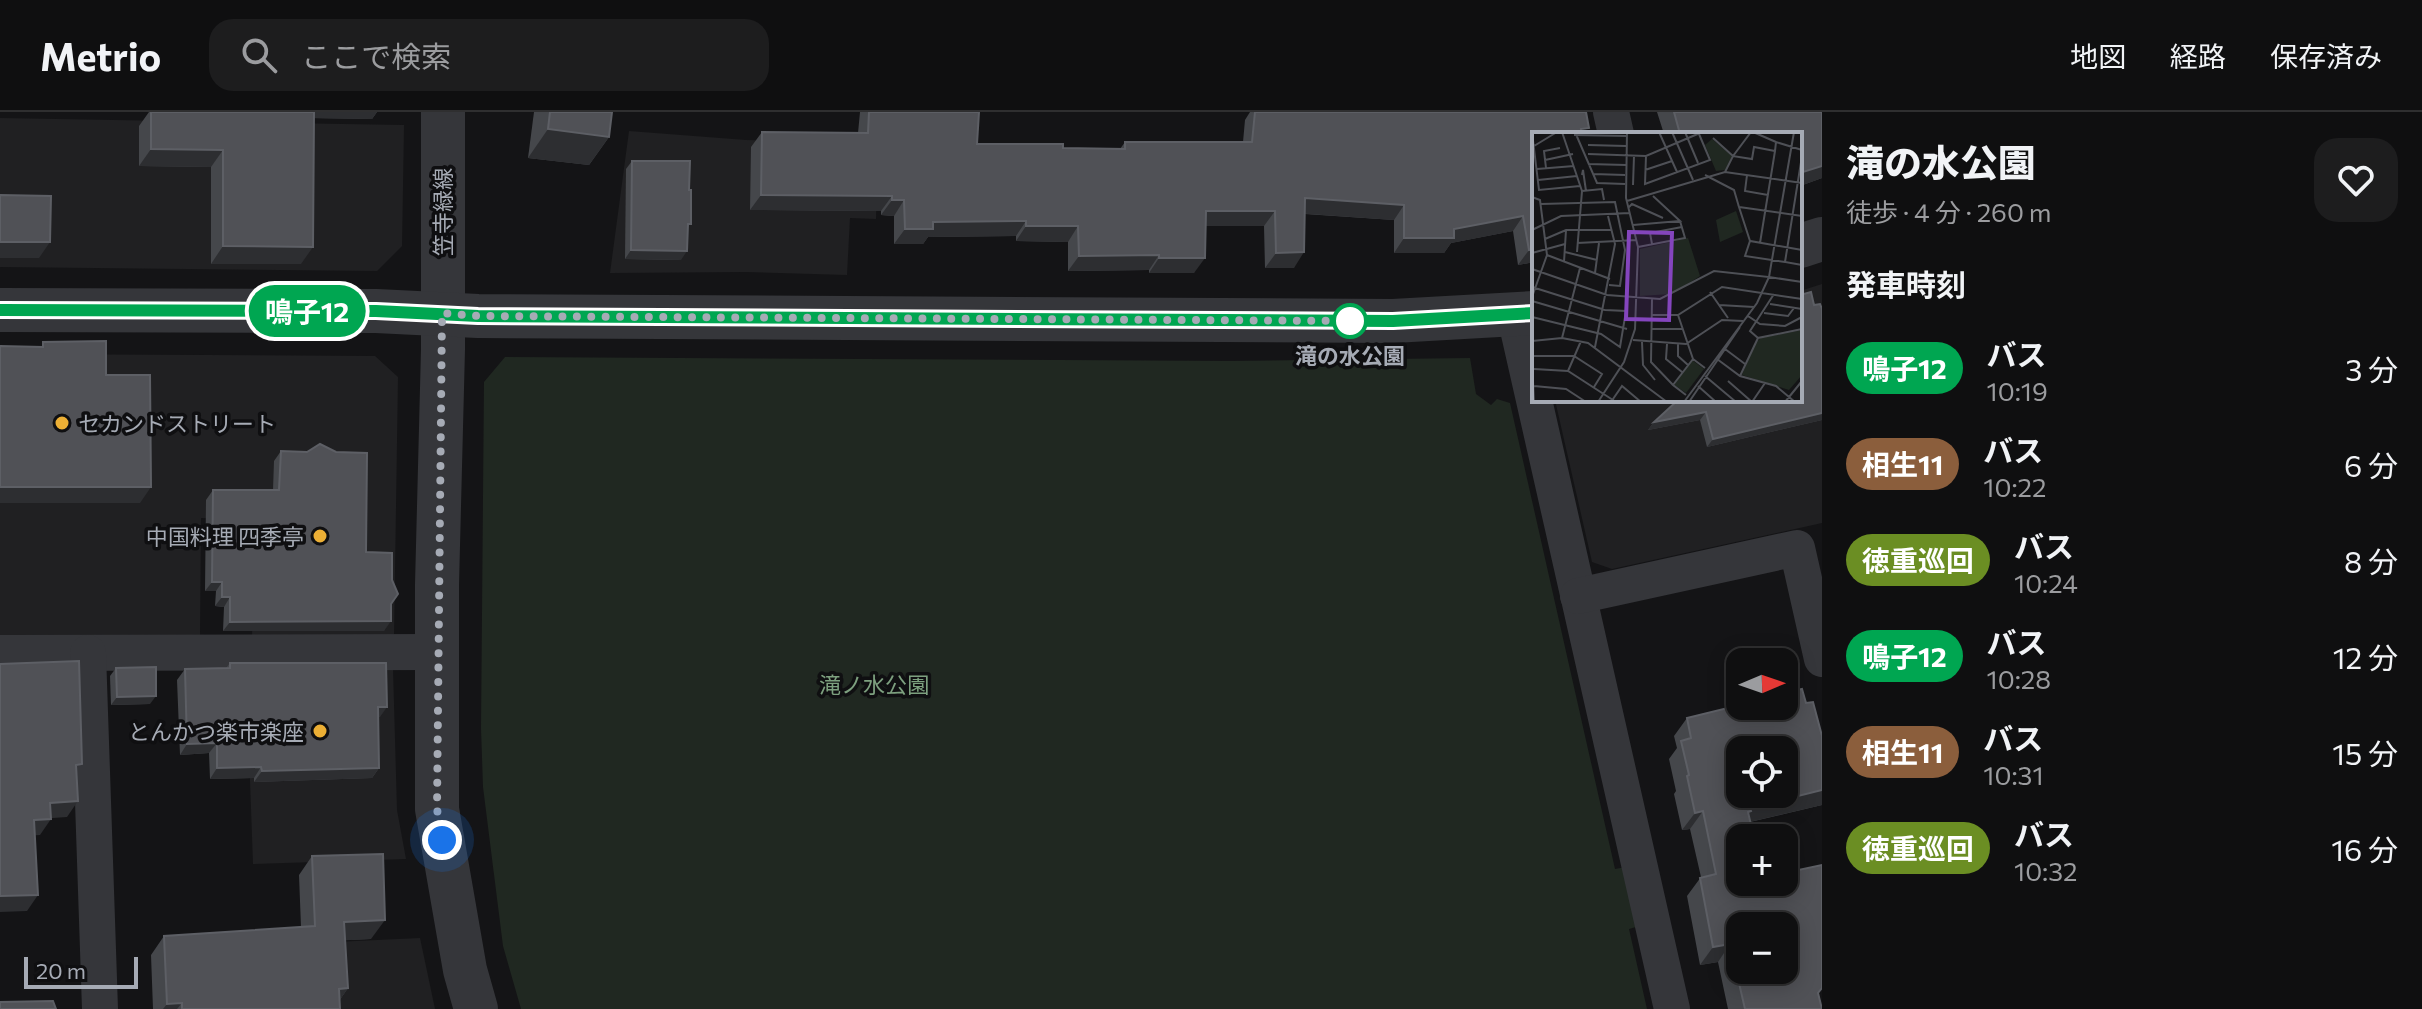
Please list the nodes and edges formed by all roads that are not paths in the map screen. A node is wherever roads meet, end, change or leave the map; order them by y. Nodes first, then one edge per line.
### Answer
1 (443, 112) edge
2 (1611, 112) edge
3 (1616, 132) edge
4 (1822, 239) edge
5 (1802, 245) edge
6 (0, 310) edge
7 (442, 313) junction
8 (1525, 314) edge
9 (1532, 351) edge
10 (1542, 402) edge
11 (1578, 596) junction
12 (437, 652) junction
13 (0, 653) edge
14 (88, 653) junction
15 (1822, 659) edge
16 (100, 1009) edge
17 (476, 1009) edge
18 (1672, 1009) edge

1 - 7 street, 笠寺緑線
2 - 3 street
4 - 5 street
6 - 7 street
7 - 8 street
7 - 12 street, 笠寺緑線
8 - 9 street
10 - 11 street
11 - 15 street
11 - 18 street
12 - 14 street
12 - 17 street, 笠寺緑線
13 - 14 street
14 - 16 street

